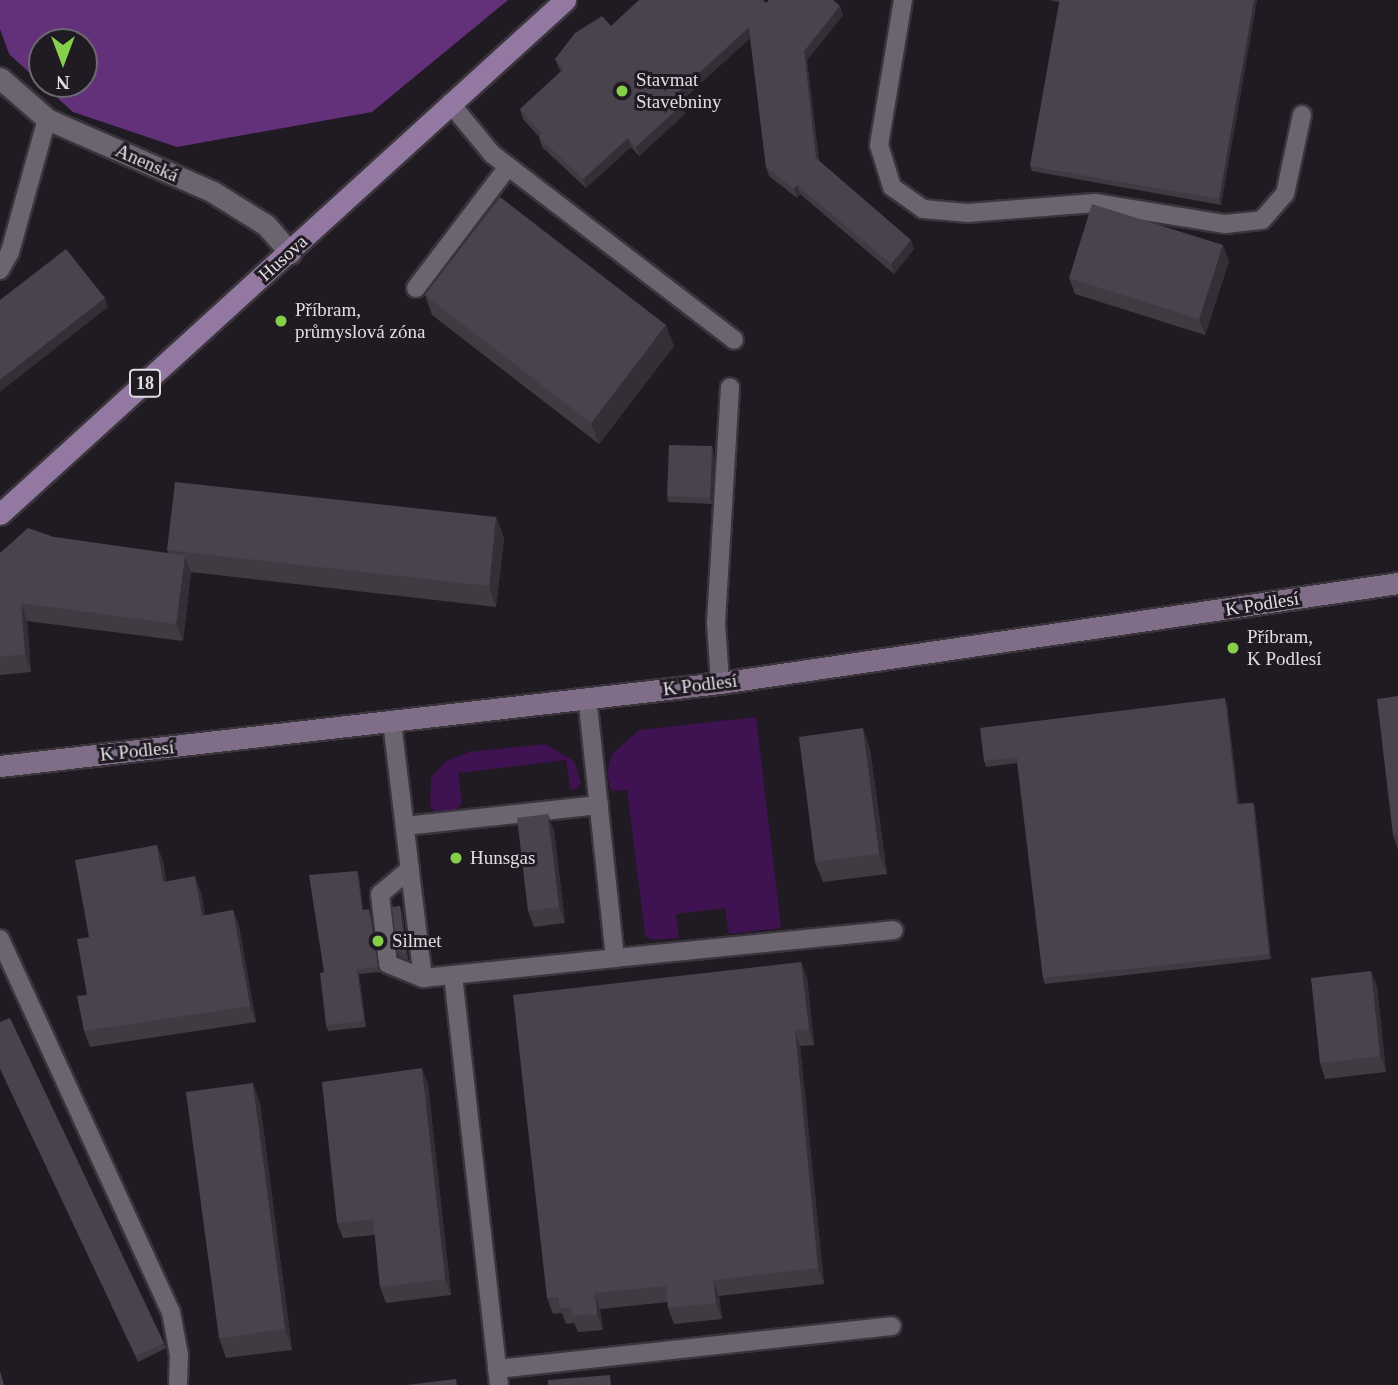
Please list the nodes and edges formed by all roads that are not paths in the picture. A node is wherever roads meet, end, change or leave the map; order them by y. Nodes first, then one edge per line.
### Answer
1 (565, 0) edge
2 (903, 0) edge
3 (0, 78) edge
4 (450, 103) junction
5 (1302, 115) dead end
6 (47, 119) junction
7 (508, 167) junction
8 (290, 253) junction
9 (0, 270) edge
10 (416, 288) dead end
11 (734, 340) dead end
12 (730, 387) dead end
13 (0, 514) edge
14 (1398, 583) edge
15 (720, 683) junction
16 (587, 698) junction
17 (392, 722) junction
18 (0, 766) edge
19 (599, 805) junction
20 (405, 826) junction
21 (410, 869) junction
22 (894, 930) dead end
23 (0, 939) edge
24 (615, 958) junction
25 (453, 975) junction
26 (423, 978) junction
27 (892, 1326) dead end
28 (498, 1377) edge
29 (178, 1385) edge

1 - 4 main road, Husova / 18
2 - 5 lane
3 - 6 street, Anenská
4 - 7 lane
4 - 8 main road, Husova / 18
6 - 8 street, Anenská
6 - 9 lane
7 - 10 lane
7 - 11 lane
8 - 13 main road, Husova / 18
12 - 15 lane
14 - 15 street, K Podlesí
15 - 16 street, K Podlesí
16 - 17 street, K Podlesí
16 - 19 lane
17 - 18 street, K Podlesí
17 - 20 lane
19 - 20 lane
19 - 24 lane
20 - 21 lane
21 - 26 lane
21 - 26 lane
22 - 24 lane
23 - 29 lane
24 - 25 lane
25 - 26 lane
25 - 28 lane
27 - 28 lane

